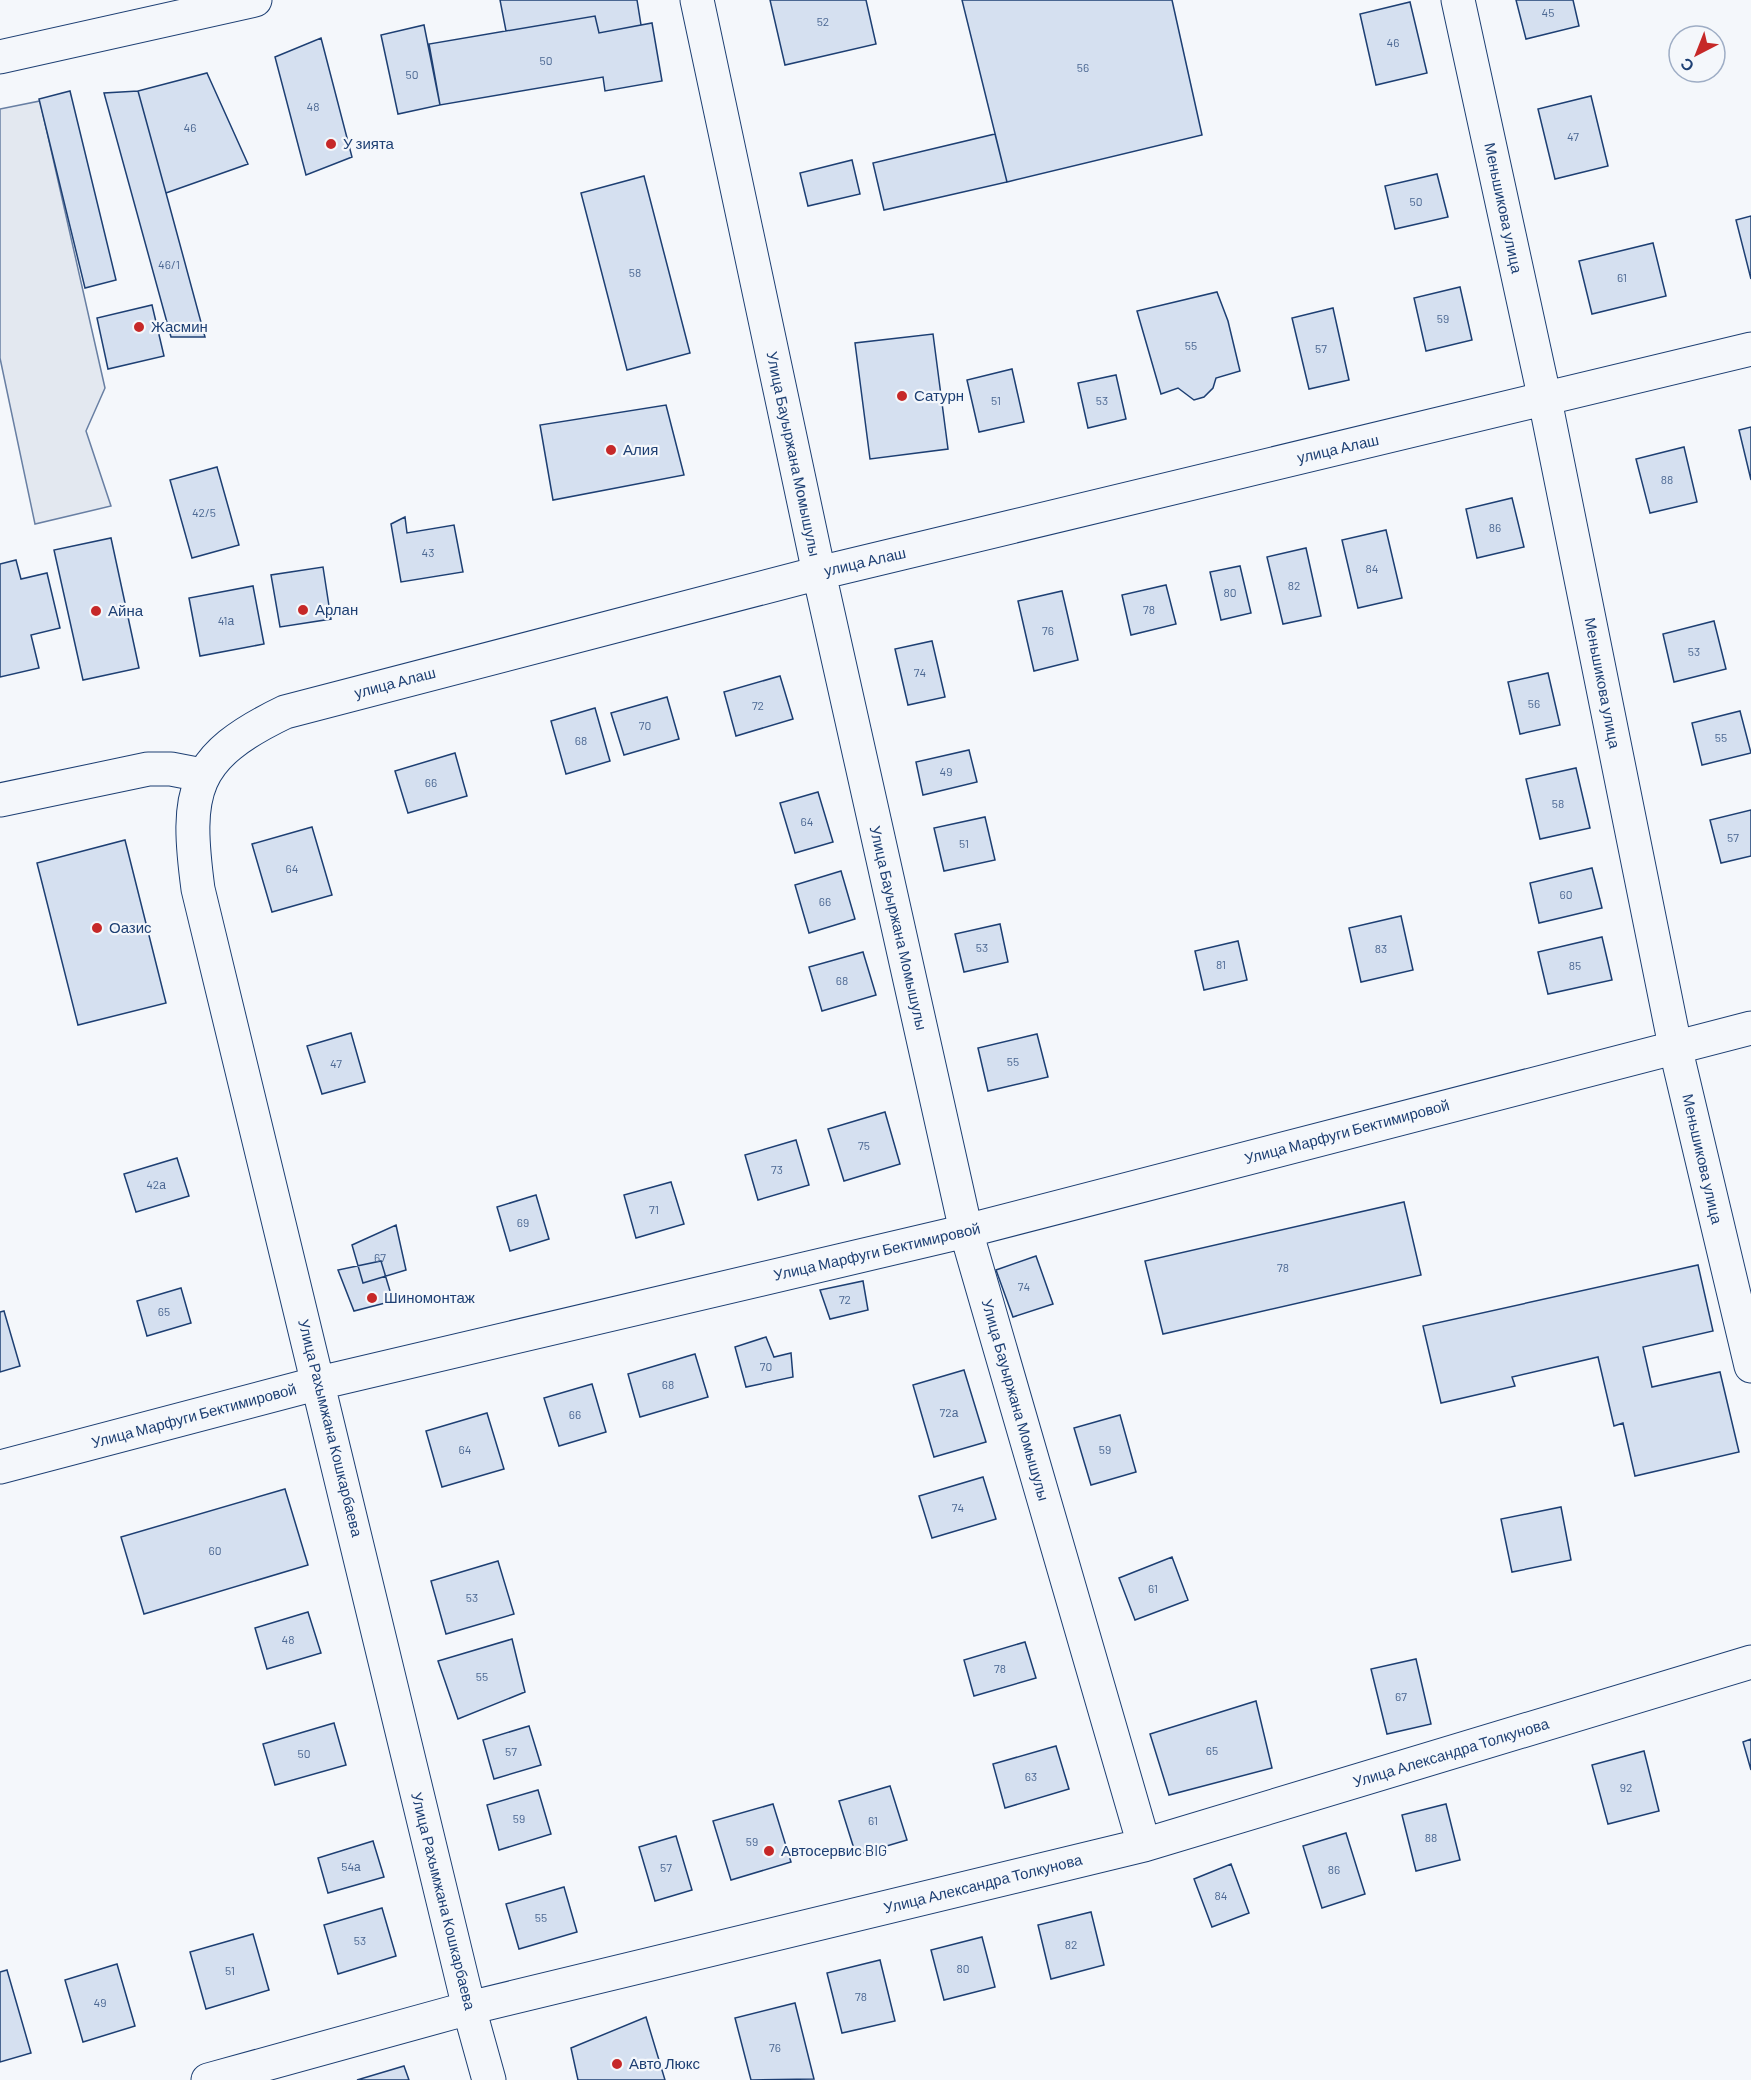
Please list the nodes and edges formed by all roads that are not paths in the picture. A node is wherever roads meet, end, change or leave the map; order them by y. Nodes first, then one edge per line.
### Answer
1 (255, 0) edge
2 (697, 0) edge
3 (1458, 0) edge
4 (0, 57) edge
5 (1751, 349) edge
6 (1545, 400) junction
7 (819, 573) junction
8 (202, 774) junction
9 (0, 800) edge
10 (1751, 1028) edge
11 (1675, 1046) junction
12 (966, 1231) junction
13 (1751, 1366) edge
14 (319, 1383) junction
15 (0, 1467) edge
16 (1751, 1662) edge
17 (1144, 1845) junction
18 (469, 2008) junction
19 (208, 2080) edge
20 (489, 2080) edge

1 - 4 street
2 - 7 street, Улица Бауыржана Момышулы
3 - 6 street, Меньшикова улица
5 - 6 street, улица Алаш
6 - 7 street, улица Алаш
6 - 11 street, Меньшикова улица
7 - 8 street, улица Алаш
7 - 12 street, Улица Бауыржана Момышулы
8 - 9 street
8 - 14 street, Улица Рахымжана Кошкарбаева
10 - 11 street, Улица Марфуги Бектимировой
11 - 12 street, Улица Марфуги Бектимировой
11 - 13 street, Меньшикова улица
12 - 14 street, Улица Марфуги Бектимировой
12 - 17 street, Улица Бауыржана Момышулы
14 - 15 street, Улица Марфуги Бектимировой
14 - 18 street, Улица Рахымжана Кошкарбаева
16 - 17 street, Улица Александра Толкунова
17 - 18 street, Улица Александра Толкунова
18 - 19 street, Улица Александра Толкунова
18 - 20 street, Улица Рахымжана Кошкарбаева

